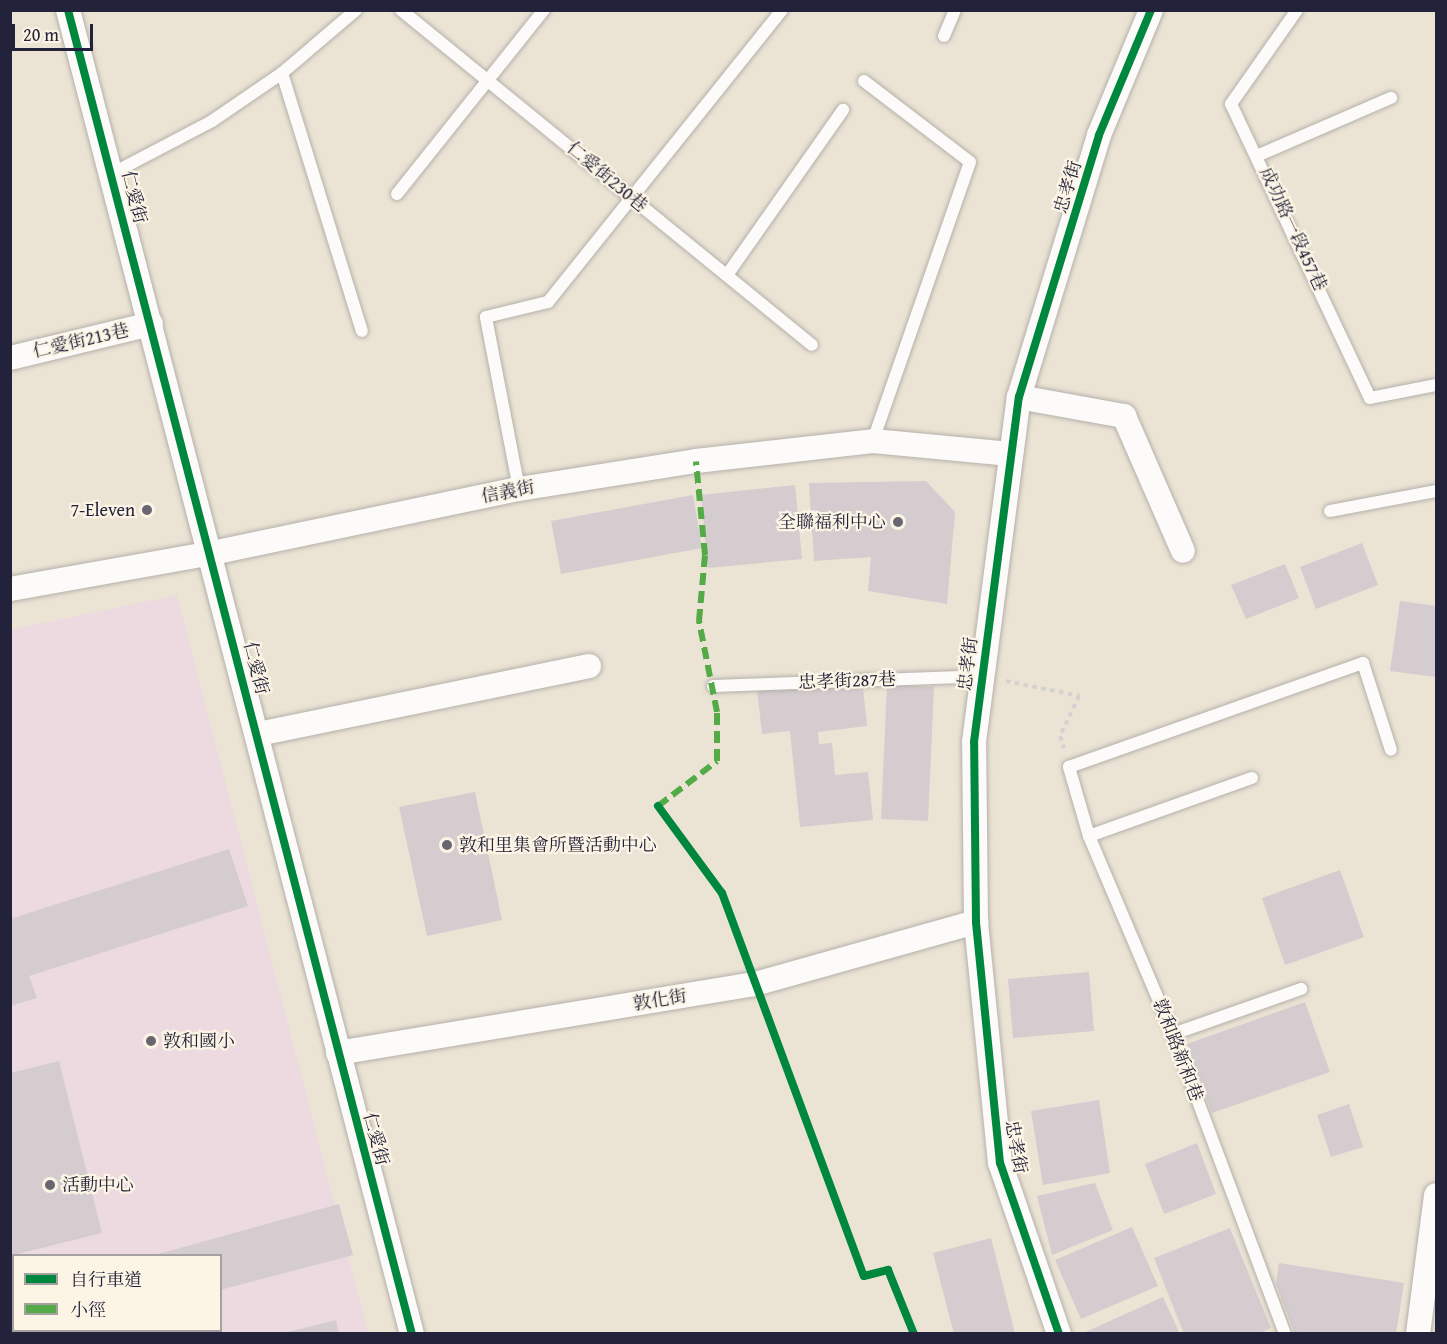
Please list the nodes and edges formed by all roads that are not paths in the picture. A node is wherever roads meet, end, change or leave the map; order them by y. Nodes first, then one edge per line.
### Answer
1 (68, 10) edge
2 (356, 10) edge
3 (401, 10) edge
4 (544, 10) edge
5 (782, 10) edge
6 (955, 10) edge
7 (1150, 10) edge
8 (1297, 10) edge
9 (944, 36) dead end
10 (282, 73) junction
11 (489, 78) junction
12 (864, 81) dead end
13 (1391, 98) dead end
14 (843, 110) dead end
15 (1259, 155) junction
16 (113, 173) junction
17 (397, 194) dead end
18 (633, 199) junction
19 (727, 274) junction
20 (151, 324) junction
21 (362, 331) dead end
22 (812, 345) dead end
23 (10, 358) edge
24 (1437, 385) edge
25 (1019, 397) junction
26 (873, 441) junction
27 (1010, 454) junction
28 (519, 489) junction
29 (1437, 491) edge
30 (1330, 511) dead end
31 (1183, 551) dead end
32 (212, 554) junction
33 (10, 589) edge
34 (589, 666) dead end
35 (982, 676) junction
36 (713, 686) dead end
37 (258, 734) junction
38 (1391, 750) dead end
39 (1252, 778) dead end
40 (1089, 836) junction
41 (976, 922) junction
42 (1301, 989) dead end
43 (1173, 1034) junction
44 (338, 1053) junction
45 (1437, 1195) edge
46 (412, 1334) edge
47 (1059, 1334) edge
48 (1285, 1334) edge
49 (1418, 1334) edge

1 - 16 street, 仁愛街
2 - 10 lane
3 - 11 lane, 仁愛街230巷
4 - 11 lane
5 - 18 lane
6 - 9 lane
7 - 25 street, 忠孝街
8 - 15 lane, 成功路一段457巷
10 - 16 lane
10 - 21 lane
11 - 17 lane
11 - 18 lane, 仁愛街230巷
12 - 26 lane
13 - 15 lane
14 - 19 lane
15 - 24 lane, 成功路一段457巷
16 - 20 street, 仁愛街
18 - 19 lane, 仁愛街230巷
18 - 28 lane
19 - 22 lane, 仁愛街230巷
20 - 23 street, 仁愛街213巷
20 - 32 street, 仁愛街
25 - 27 street, 忠孝街
25 - 31 street
26 - 27 street, 信義街
26 - 28 street, 信義街
27 - 35 street, 忠孝街
28 - 32 street, 信義街
29 - 30 lane
32 - 33 street, 信義街
32 - 37 street, 仁愛街
34 - 37 street
35 - 36 lane, 忠孝街287巷
35 - 41 street, 忠孝街
37 - 44 street, 仁愛街
38 - 40 lane, 敦和路新和巷
39 - 40 lane
40 - 43 lane, 敦和路新和巷
41 - 44 street, 敦化街
41 - 47 street, 忠孝街
42 - 43 lane
43 - 48 lane, 敦和路新和巷
44 - 46 street, 仁愛街
45 - 49 street

